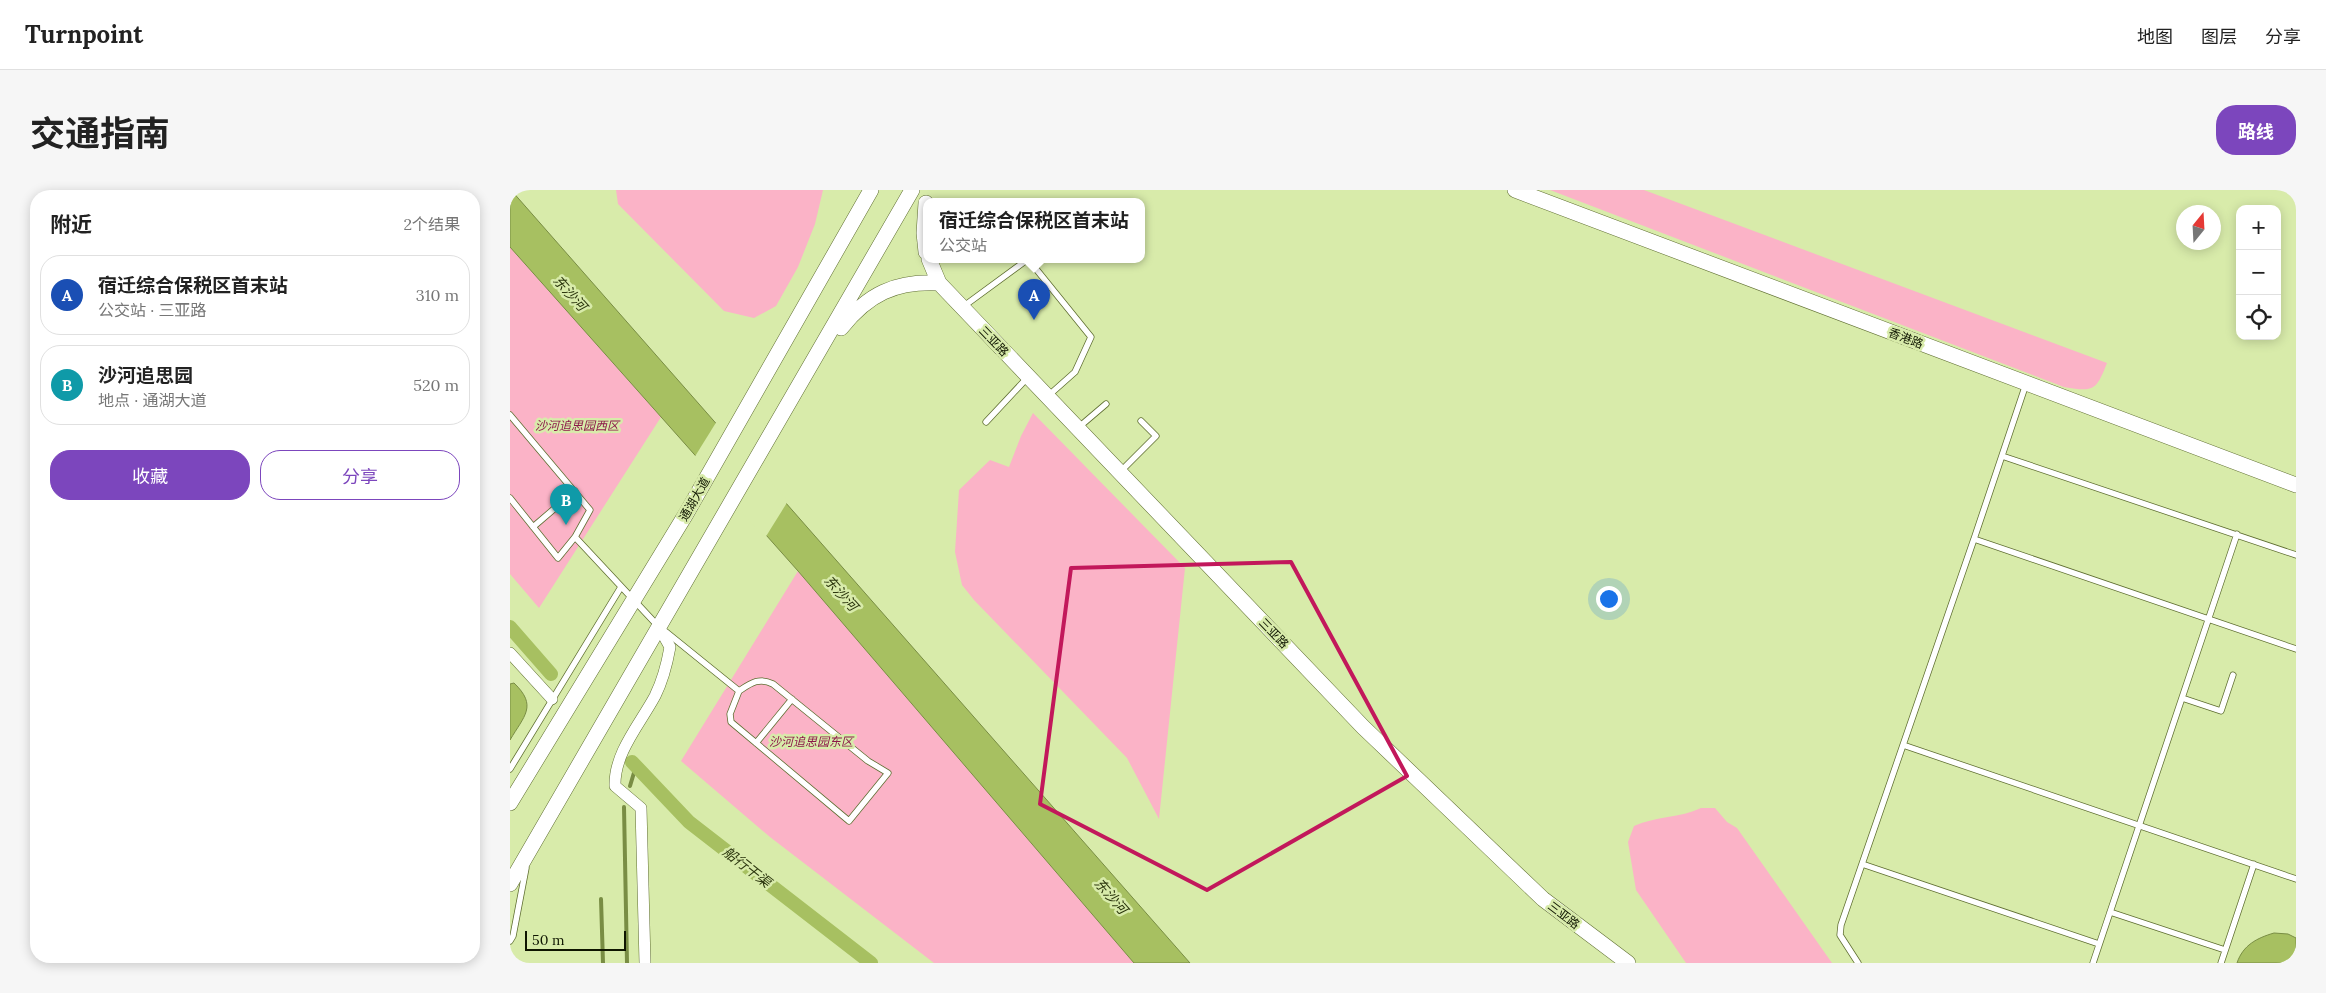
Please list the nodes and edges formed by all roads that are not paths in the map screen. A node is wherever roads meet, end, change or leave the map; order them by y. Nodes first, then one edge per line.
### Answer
1 (871, 190) edge
2 (912, 190) edge
3 (1515, 190) edge
4 (930, 263) edge
5 (1023, 263) edge
6 (1031, 263) edge
7 (939, 283) junction
8 (962, 308) junction
9 (811, 366) junction
10 (1028, 377) junction
11 (2026, 383) junction
12 (1047, 396) junction
13 (1106, 404) dead end
14 (510, 416) edge
15 (1141, 421) dead end
16 (986, 422) dead end
17 (1077, 428) junction
18 (2002, 456) junction
19 (1119, 472) junction
20 (2296, 485) edge
21 (575, 491) junction
22 (510, 498) edge
23 (533, 527) junction
24 (2237, 534) junction
25 (575, 536) junction
26 (1974, 539) junction
27 (2296, 555) edge
28 (621, 588) junction
29 (633, 601) junction
30 (2209, 619) junction
31 (659, 627) junction
32 (2296, 649) edge
33 (510, 653) edge
34 (2233, 675) dead end
35 (739, 691) junction
36 (2182, 698) junction
37 (552, 699) junction
38 (792, 699) junction
39 (756, 744) junction
40 (1903, 745) junction
41 (510, 769) edge
42 (513, 795) edge
43 (2140, 826) junction
44 (528, 854) junction
45 (1862, 864) junction
46 (2254, 864) junction
47 (2296, 879) edge
48 (510, 884) edge
49 (2110, 912) junction
50 (510, 941) edge
51 (2099, 944) junction
52 (2225, 950) junction
53 (645, 963) edge
54 (1628, 963) edge
55 (1858, 963) edge
56 (2093, 963) edge
57 (2221, 963) edge

1 - 29 street, 通湖大道
2 - 9 street
3 - 11 street, 香港路
4 - 7 street, 三亚路
5 - 8 lane
6 - 12 lane
7 - 8 street, 三亚路
7 - 9 street
8 - 10 street, 三亚路
9 - 31 street
10 - 12 street, 三亚路
10 - 16 lane
11 - 18 lane
11 - 20 street, 香港路
12 - 17 street, 三亚路
13 - 17 lane
14 - 21 lane
15 - 19 lane
17 - 19 street, 三亚路
18 - 24 lane
18 - 26 lane
19 - 54 street, 三亚路
21 - 23 lane
21 - 25 lane
22 - 23 lane
23 - 25 lane
24 - 27 lane
24 - 30 lane
25 - 28 lane
26 - 30 lane
26 - 40 lane
28 - 29 lane
28 - 37 lane
29 - 31 lane
29 - 42 street, 通湖大道
30 - 32 lane
30 - 36 lane
31 - 35 lane
31 - 44 street
31 - 53 street
33 - 37 street
34 - 36 lane
35 - 38 lane
35 - 39 lane
36 - 43 lane
37 - 41 lane
38 - 39 lane
38 - 39 lane
40 - 43 lane
40 - 45 lane
43 - 46 lane
43 - 49 lane
44 - 48 street
44 - 50 lane
45 - 51 lane
45 - 55 lane
46 - 47 lane
46 - 52 lane
49 - 51 lane
49 - 52 lane
51 - 56 lane
52 - 57 lane

